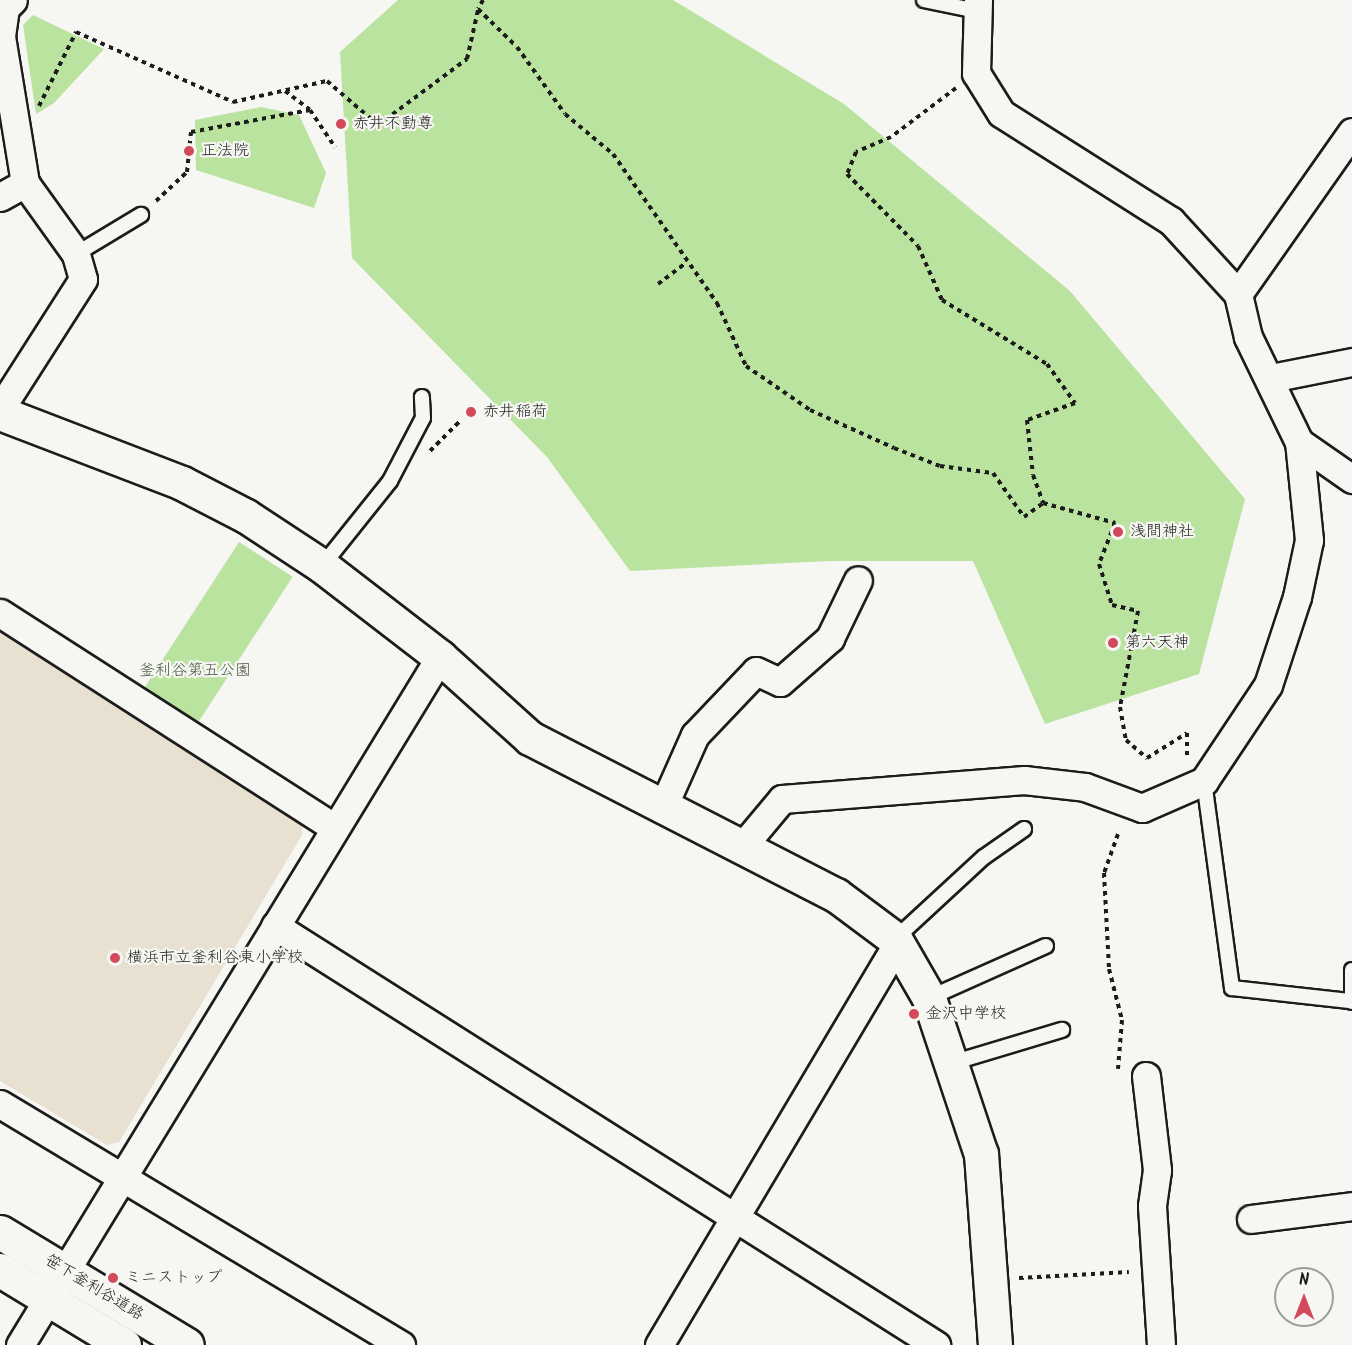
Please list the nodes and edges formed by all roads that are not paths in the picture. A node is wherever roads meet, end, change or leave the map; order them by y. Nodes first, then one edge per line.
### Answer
1 (14, 0) edge
2 (924, 0) edge
3 (977, 6) edge
4 (1352, 132) edge
5 (25, 183) junction
6 (0, 197) edge
7 (141, 215) road end
8 (76, 254) junction
9 (1238, 294) junction
10 (1352, 362) edge
11 (1271, 378) junction
12 (422, 397) dead end
13 (0, 411) edge
14 (1299, 442) junction
15 (1352, 479) edge
16 (322, 566) junction
17 (858, 580) dead end
18 (0, 613) edge
19 (440, 657) junction
20 (1199, 769) junction
21 (662, 809) junction
22 (332, 826) junction
23 (1024, 829) dead end
24 (741, 848) junction
25 (275, 926) junction
26 (897, 941) junction
27 (1046, 946) dead end
28 (1352, 970) edge
29 (929, 998) junction
30 (1351, 1001) edge
31 (1062, 1030) dead end
32 (955, 1062) junction
33 (1146, 1076) road end
34 (0, 1104) edge
35 (122, 1178) junction
36 (1352, 1206) edge
37 (735, 1219) junction
38 (1251, 1219) dead end
39 (0, 1232) edge
40 (0, 1270) edge
41 (65, 1271) junction
42 (48, 1299) junction
43 (20, 1345) edge
44 (124, 1345) edge
45 (187, 1345) edge
46 (401, 1345) edge
47 (659, 1345) edge
48 (936, 1345) edge
49 (995, 1345) edge
50 (1161, 1345) edge

1 - 5 street
2 - 3 lane
3 - 9 street
4 - 9 street
5 - 6 street
5 - 8 street
7 - 8 lane
8 - 13 street
9 - 11 street
10 - 11 street
11 - 14 street
12 - 16 lane
13 - 16 street
14 - 15 street
14 - 20 street
16 - 19 street
17 - 21 street
18 - 22 street
19 - 21 street
19 - 22 street
20 - 24 street
20 - 30 lane
21 - 24 street
22 - 25 street
23 - 26 lane
24 - 26 street
25 - 35 street
25 - 37 street
26 - 29 street
26 - 37 street
27 - 29 lane
28 - 30 lane
29 - 32 street
31 - 32 lane
32 - 49 street
33 - 50 street
34 - 35 street
35 - 41 street
35 - 46 street
36 - 38 street
37 - 47 street
37 - 48 street
39 - 41 street, 笹下釜利谷道路
40 - 42 street, 笹下釜利谷道路
41 - 42 street
41 - 45 street, 笹下釜利谷道路
42 - 43 street
42 - 44 street, 笹下釜利谷道路

